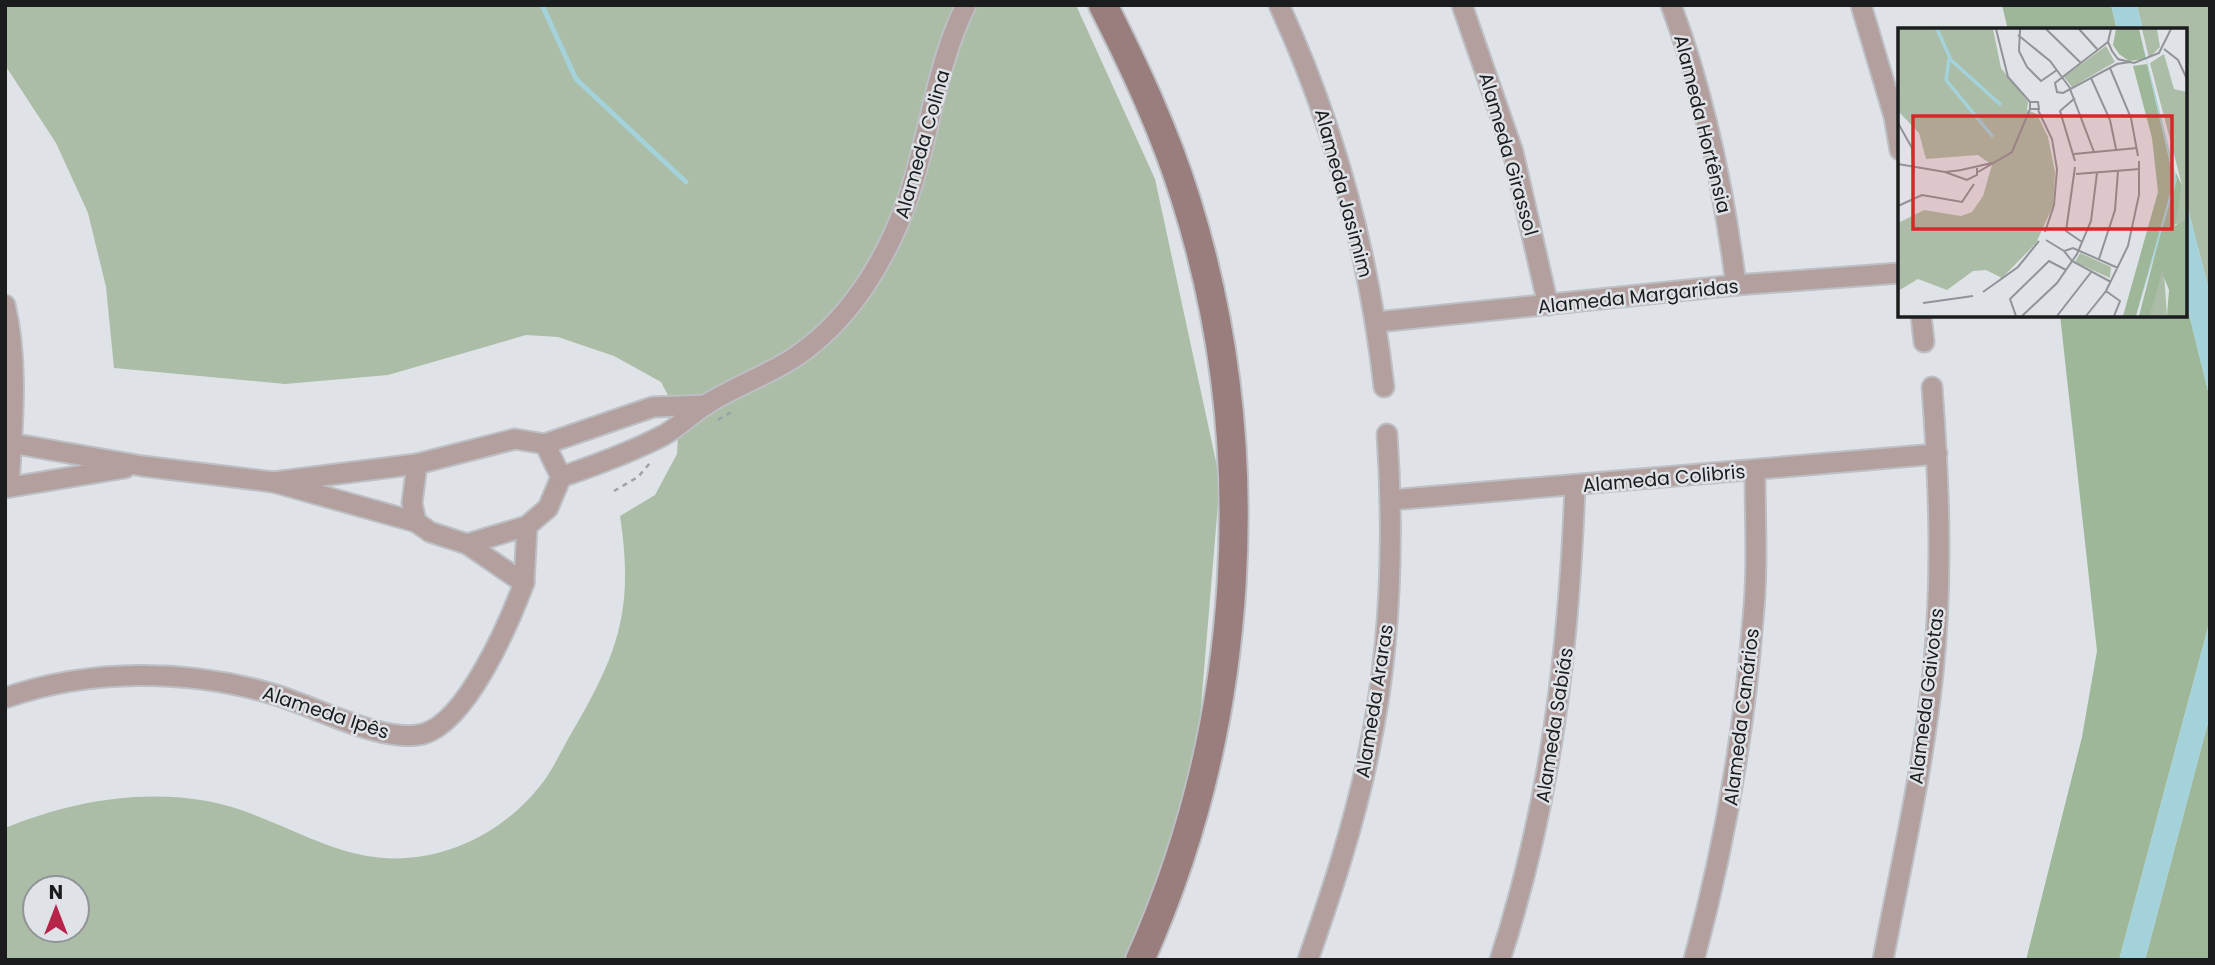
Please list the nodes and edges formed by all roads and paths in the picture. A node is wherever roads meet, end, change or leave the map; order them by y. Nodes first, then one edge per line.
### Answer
1 (966, 5) edge
2 (1103, 5) edge
3 (1279, 5) edge
4 (1462, 5) edge
5 (1671, 5) edge
6 (1861, 5) edge
7 (1898, 139) edge
8 (1898, 273) edge
9 (1735, 285) junction
10 (5, 304) edge
11 (1548, 305) junction
12 (1921, 317) edge
13 (1377, 322) junction
14 (1924, 342) dead end
15 (1384, 387) dead end
16 (1932, 387) dead end
17 (734, 411) dead end
18 (634, 413) junction
19 (711, 413) junction
20 (1387, 434) dead end
21 (8, 442) edge
22 (545, 444) junction
23 (652, 450) junction
24 (1937, 454) junction
25 (417, 464) junction
26 (142, 466) junction
27 (1755, 470) junction
28 (561, 477) junction
29 (273, 482) junction
30 (1575, 485) junction
31 (7, 488) edge
32 (614, 491) dead end
33 (1391, 500) junction
34 (416, 522) junction
35 (527, 526) junction
36 (467, 544) junction
37 (524, 583) junction
38 (5, 698) edge
39 (1140, 960) edge
40 (1308, 960) edge
41 (1500, 960) edge
42 (1693, 960) edge
43 (1883, 960) edge

1 - 19 street, Alameda Colina
2 - 39 street
3 - 13 street, Alameda Jasimim
4 - 11 street, Alameda Girassol
5 - 9 street, Alameda Hortênsia
6 - 7 street
8 - 9 street, Alameda Margaridas
9 - 11 street, Alameda Margaridas
10 - 21 street
11 - 13 street, Alameda Margaridas
12 - 14 street
13 - 15 street, Alameda Jasimim
16 - 24 street, Alameda Gaivotas
17 - 19 path
18 - 19 street
18 - 22 street
18 - 23 street
19 - 23 street, Alameda Colina
20 - 33 street, Alameda Araras
21 - 26 street
21 - 31 street
22 - 25 street
22 - 28 street
23 - 28 street, Alameda Colina
23 - 32 path
24 - 27 street, Alameda Colibris
24 - 43 street, Alameda Gaivotas
25 - 29 street
25 - 34 street
26 - 29 street
26 - 31 street
27 - 30 street, Alameda Colibris
27 - 42 street, Alameda Canários
28 - 35 street
29 - 34 street
30 - 33 street, Alameda Colibris
30 - 41 street, Alameda Sabiás
33 - 40 street, Alameda Araras
34 - 36 street
35 - 36 street
35 - 37 street
36 - 37 street
37 - 38 street, Alameda Ipês

